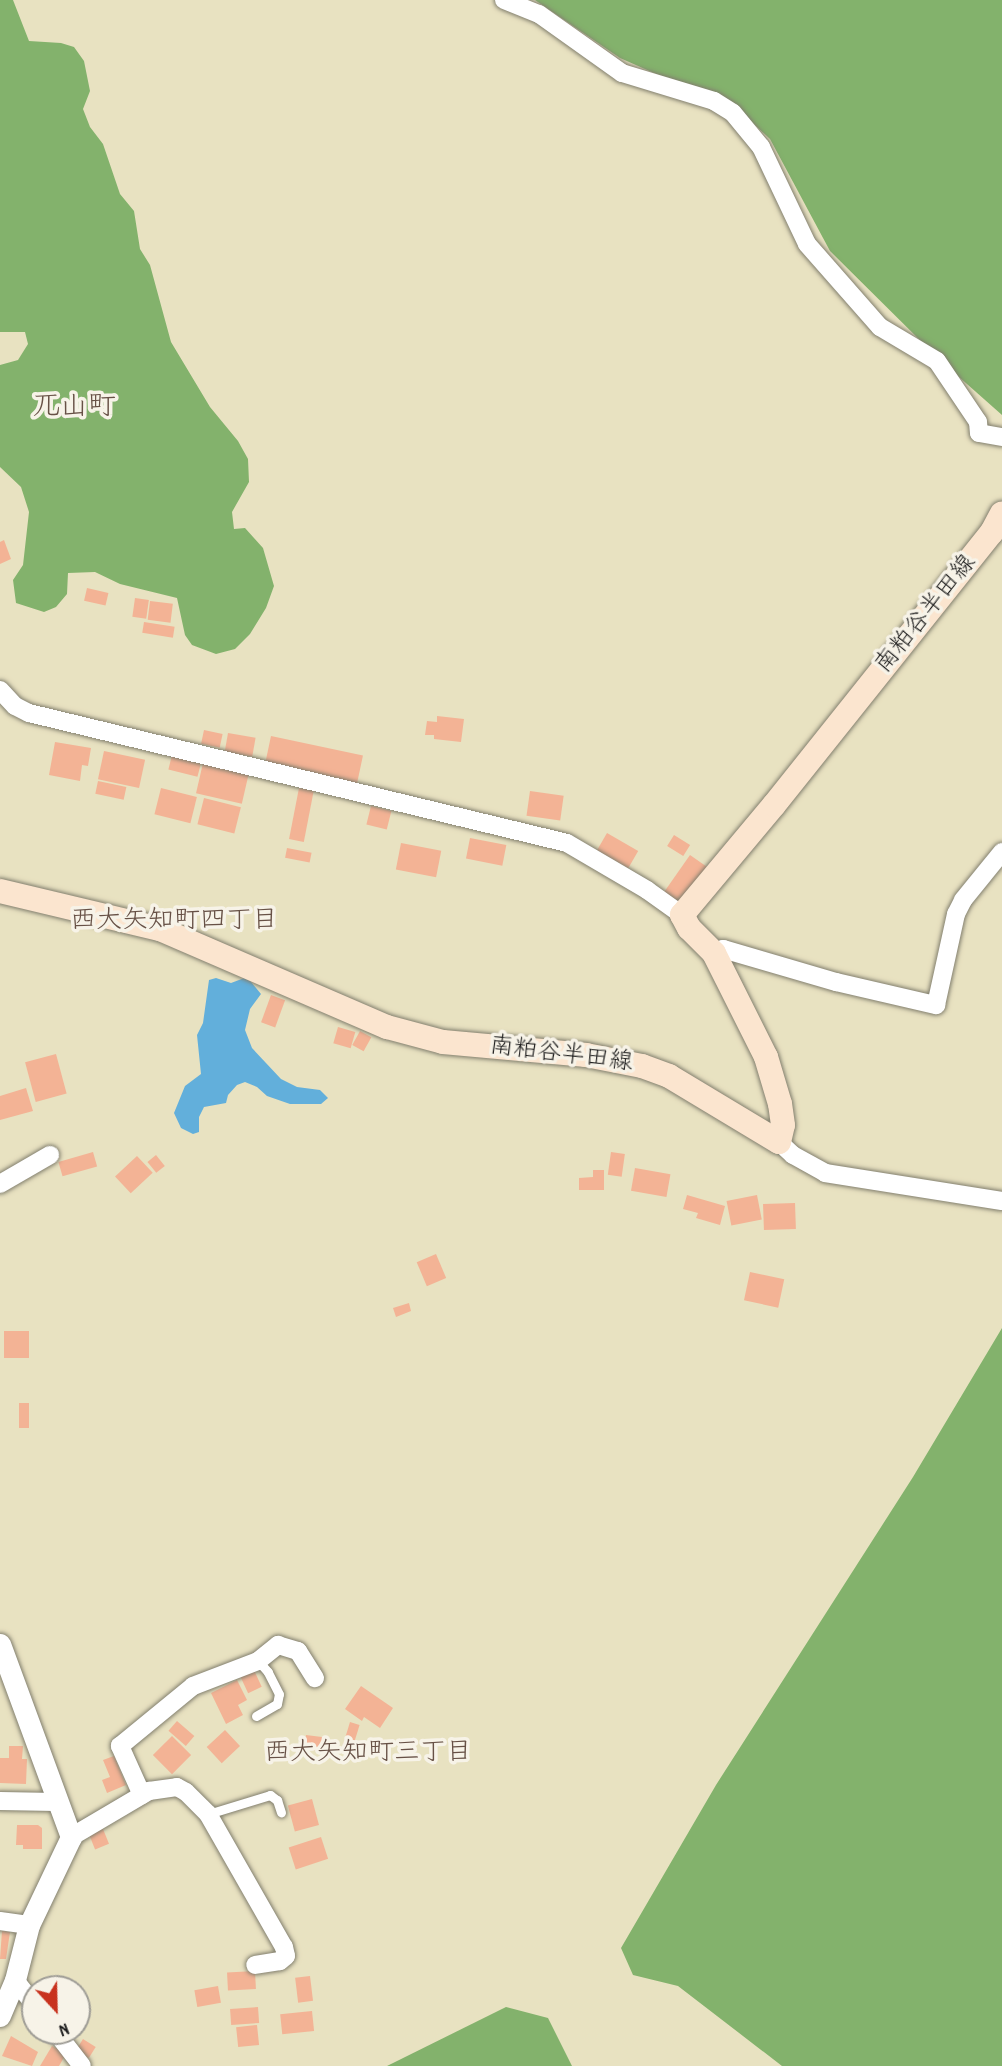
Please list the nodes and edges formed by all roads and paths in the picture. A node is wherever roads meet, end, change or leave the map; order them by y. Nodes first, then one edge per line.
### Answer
1 (504, 0) edge
2 (1002, 437) edge
3 (1002, 513) edge
4 (0, 690) edge
5 (1002, 852) edge
6 (0, 891) edge
7 (681, 915) junction
8 (714, 953) junction
9 (779, 1142) junction
10 (50, 1154) dead end
11 (0, 1184) edge
12 (1002, 1201) edge
13 (2, 1657) edge
14 (258, 1661) junction
15 (315, 1678) dead end
16 (256, 1716) dead end
17 (142, 1795) junction
18 (0, 1801) edge
19 (56, 1802) junction
20 (281, 1812) dead end
21 (208, 1814) junction
22 (71, 1837) junction
23 (0, 1921) edge
24 (29, 1925) junction
25 (255, 1965) dead end
26 (15, 1980) junction
27 (21, 1988) edge
28 (0, 2016) edge
29 (66, 2045) edge
30 (82, 2066) edge

1 - 2 street
3 - 7 main road, 南粕谷半田線
4 - 7 street
5 - 8 street
6 - 9 main road, 南粕谷半田線
7 - 8 main road
8 - 9 main road
9 - 12 street
10 - 11 street
13 - 19 street
14 - 15 street
14 - 16 lane
14 - 17 street
17 - 21 street
17 - 22 street
18 - 19 street
19 - 22 street
20 - 21 lane
21 - 25 street
22 - 24 street
23 - 24 street
24 - 26 street
26 - 27 street
26 - 28 street
29 - 30 street

